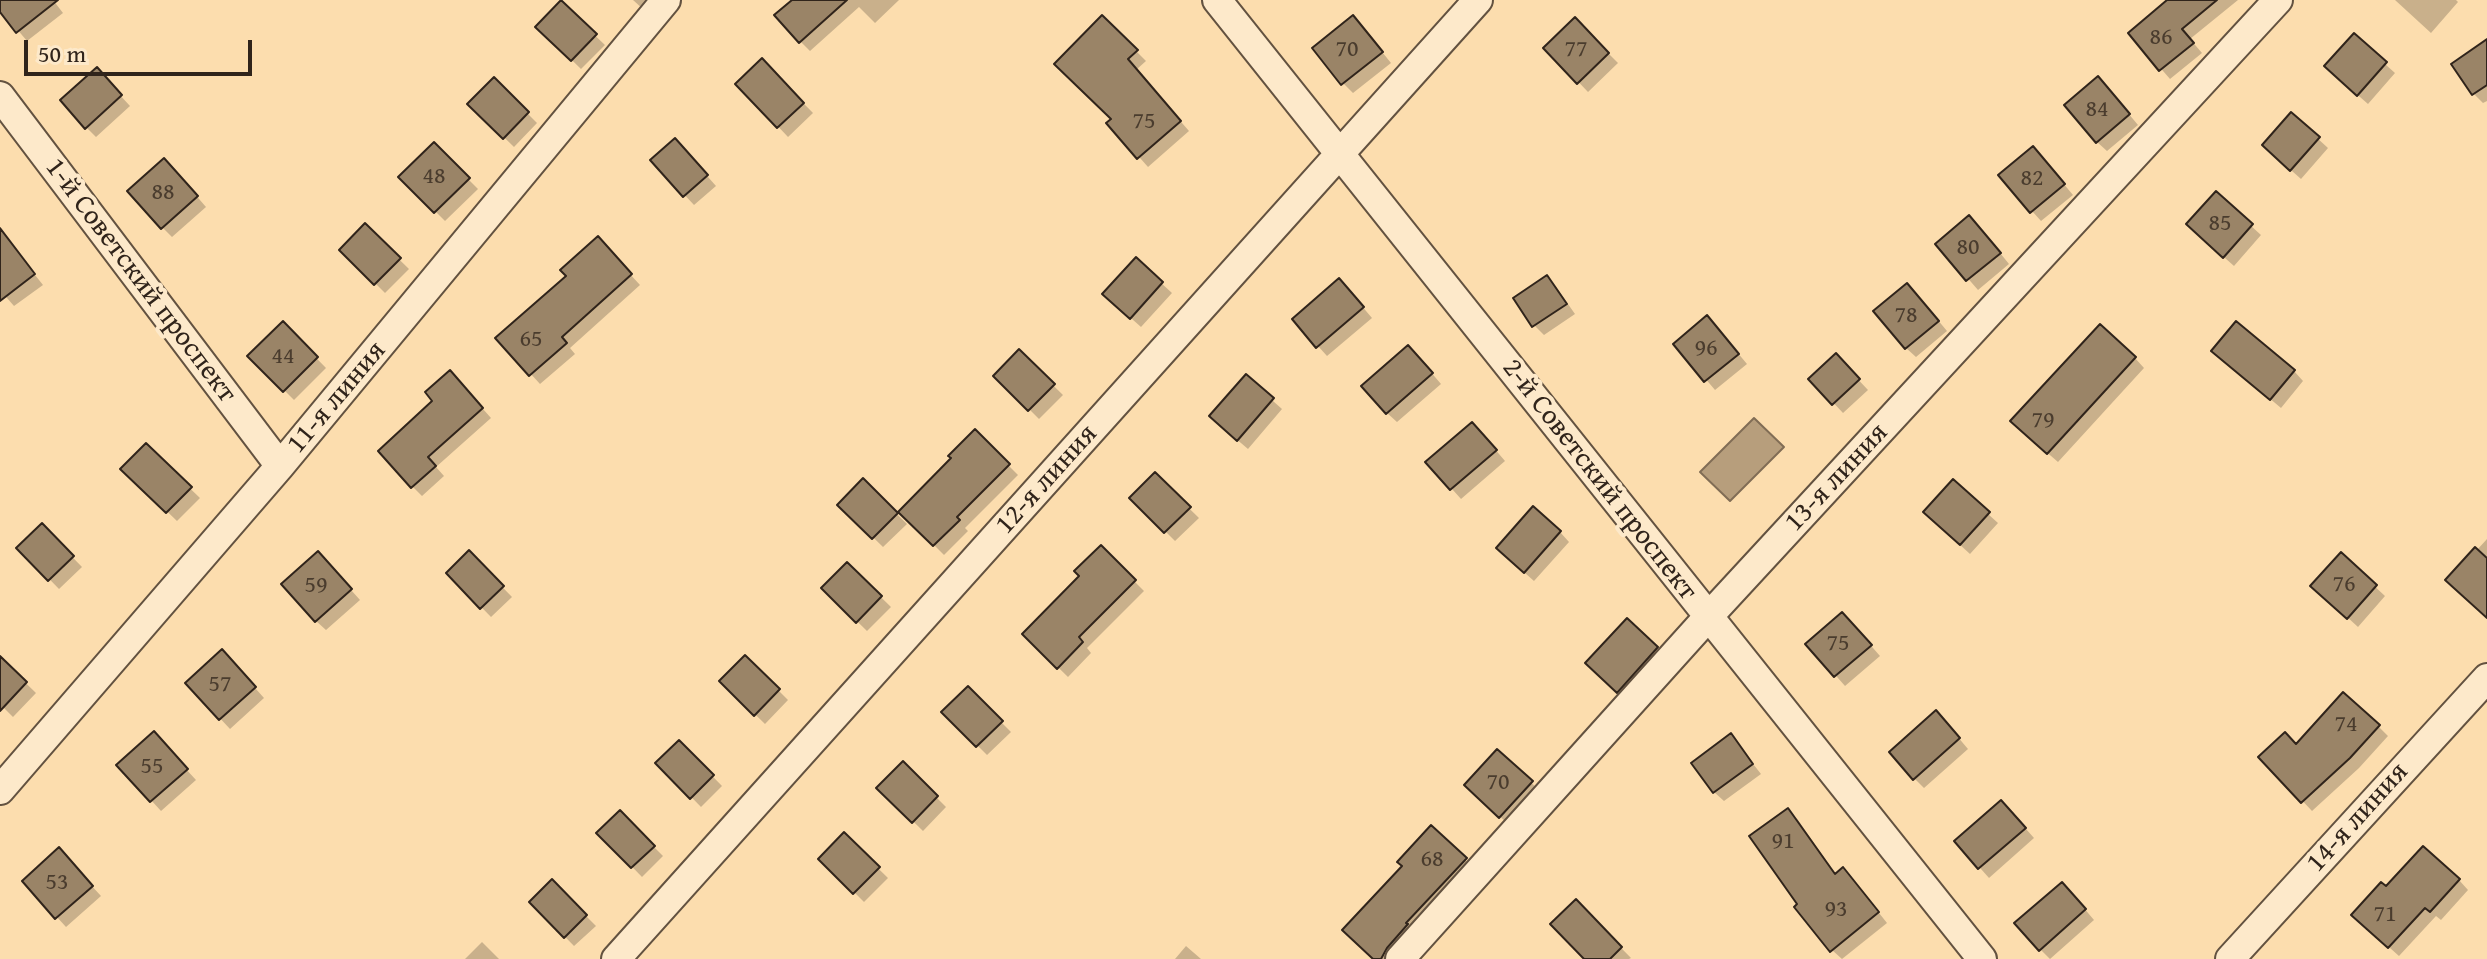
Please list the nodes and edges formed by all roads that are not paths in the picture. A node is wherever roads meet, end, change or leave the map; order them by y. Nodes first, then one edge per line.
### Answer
1 (666, 0) edge
2 (1217, 0) edge
3 (1478, 0) edge
4 (2278, 0) edge
5 (0, 96) edge
6 (1341, 153) junction
7 (280, 466) junction
8 (1708, 617) junction
9 (2487, 678) edge
10 (0, 790) edge
11 (624, 956) edge
12 (1400, 959) edge
13 (1982, 959) edge
14 (2230, 959) edge

1 - 7 street, 11-я линия
2 - 6 street, 2-й Советский проспект
3 - 6 street, 12-я линия
4 - 8 street, 13-я линия
5 - 7 street, 1-й Советский проспект
6 - 8 street, 2-й Советский проспект
6 - 11 street, 12-я линия
7 - 10 street, 11-я линия
8 - 12 street, 13-я линия
8 - 13 street, 2-й Советский проспект
9 - 14 street, 14-я линия

